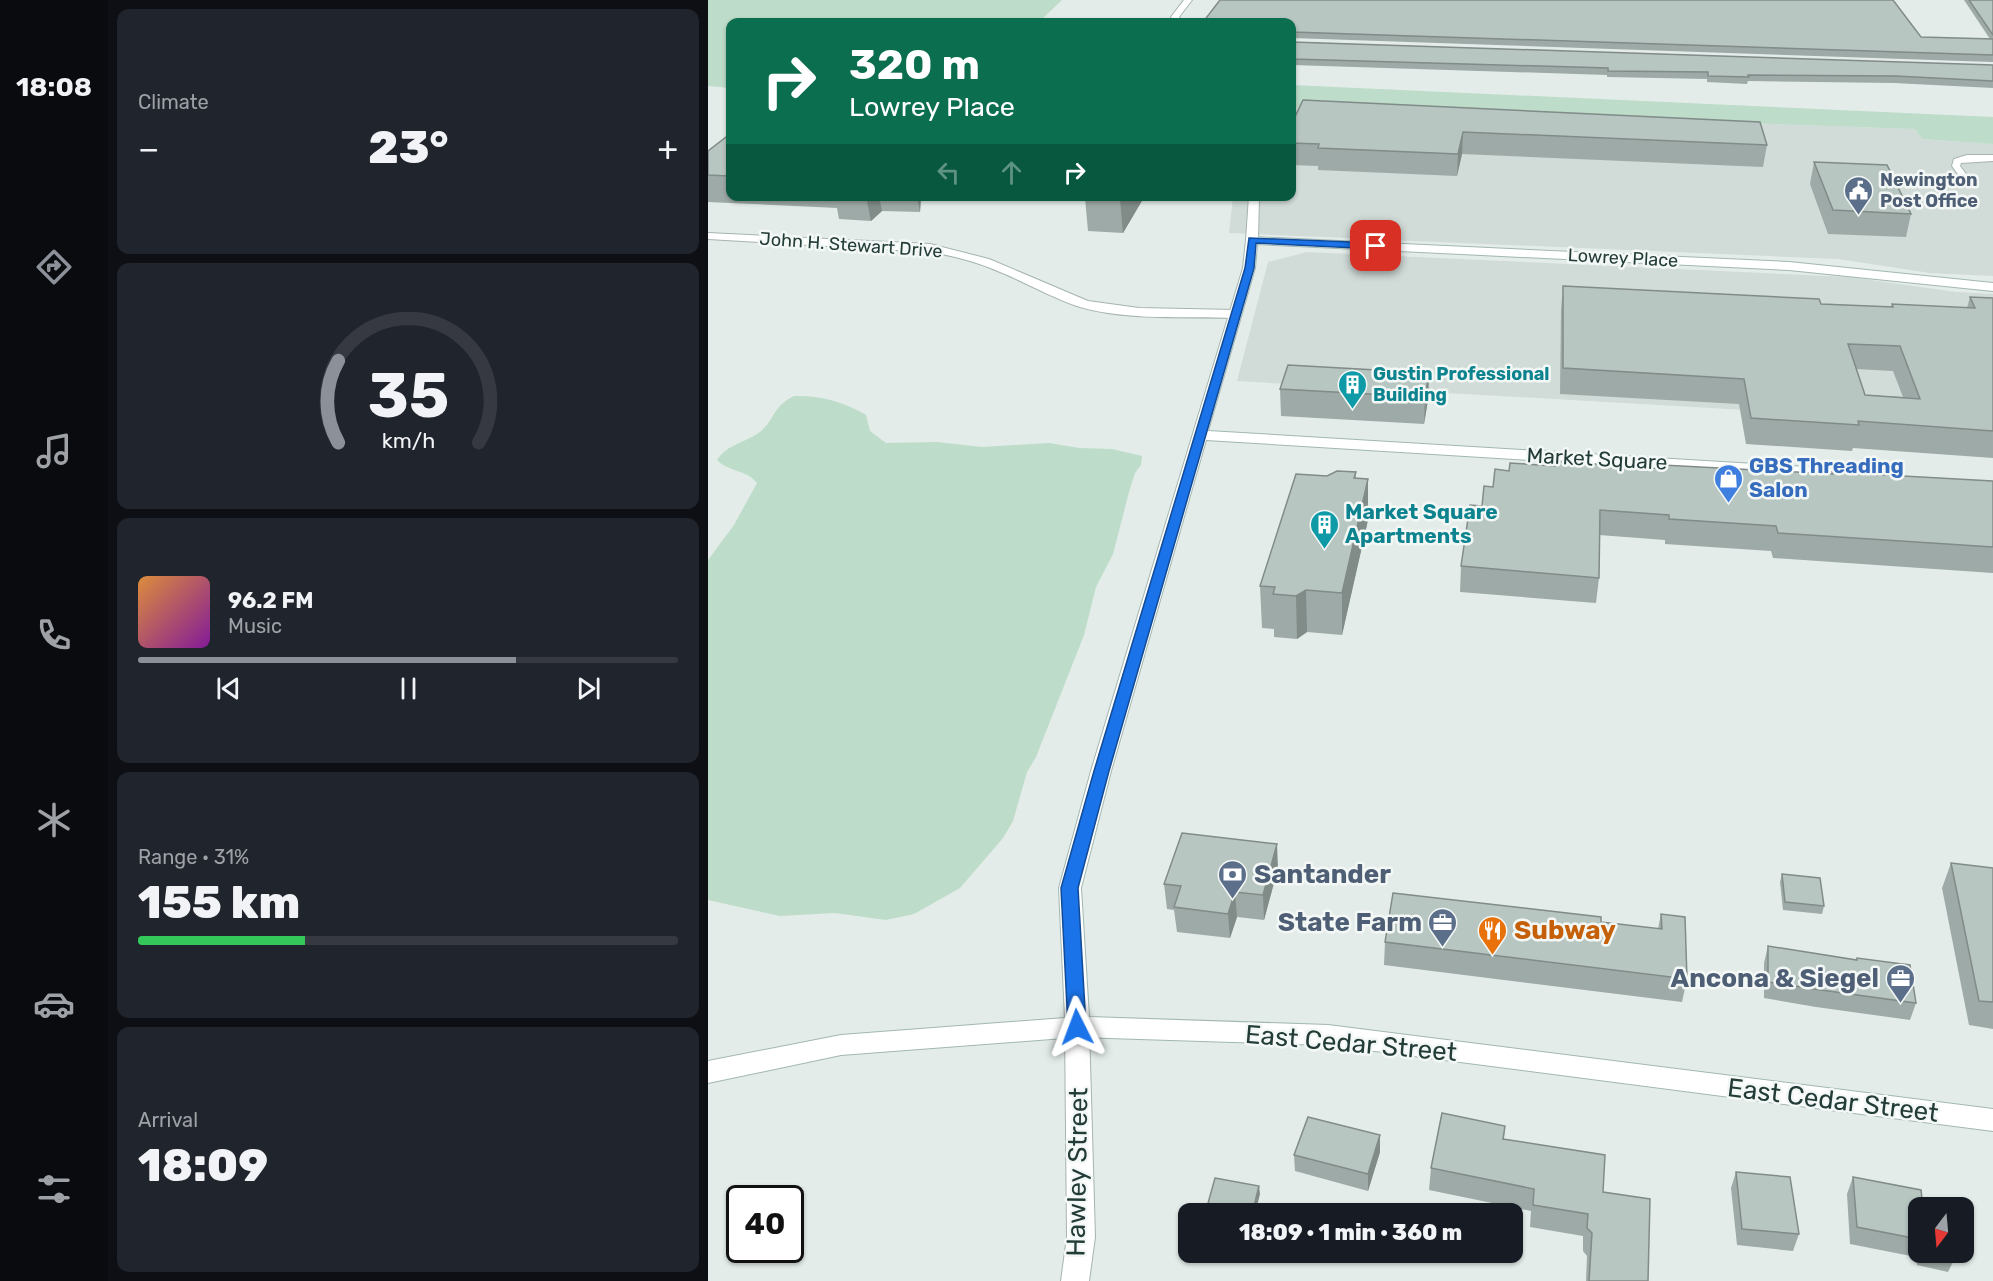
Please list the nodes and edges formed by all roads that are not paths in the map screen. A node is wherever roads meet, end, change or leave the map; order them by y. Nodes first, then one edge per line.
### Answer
1 (1188, 0) edge
2 (1176, 18) edge
3 (1993, 158) edge
4 (1968, 182) dead end
5 (1254, 201) edge
6 (708, 236) edge
7 (1252, 240) junction
8 (1993, 287) edge
9 (1235, 314) junction
10 (1201, 435) junction
11 (1868, 475) edge
12 (1077, 1027) junction
13 (708, 1072) edge
14 (1993, 1120) edge
15 (1075, 1281) edge

1 - 2 street
3 - 4 lane
5 - 7 street, Hawley Street
6 - 9 street, John H. Stewart Drive
7 - 8 street, Lowrey Place
7 - 9 street, Hawley Street
9 - 10 street, Hawley Street
10 - 11 street, Market Square
10 - 12 street, Hawley Street
12 - 13 street, East Cedar Street
12 - 14 street, East Cedar Street
12 - 15 street, Hawley Street

